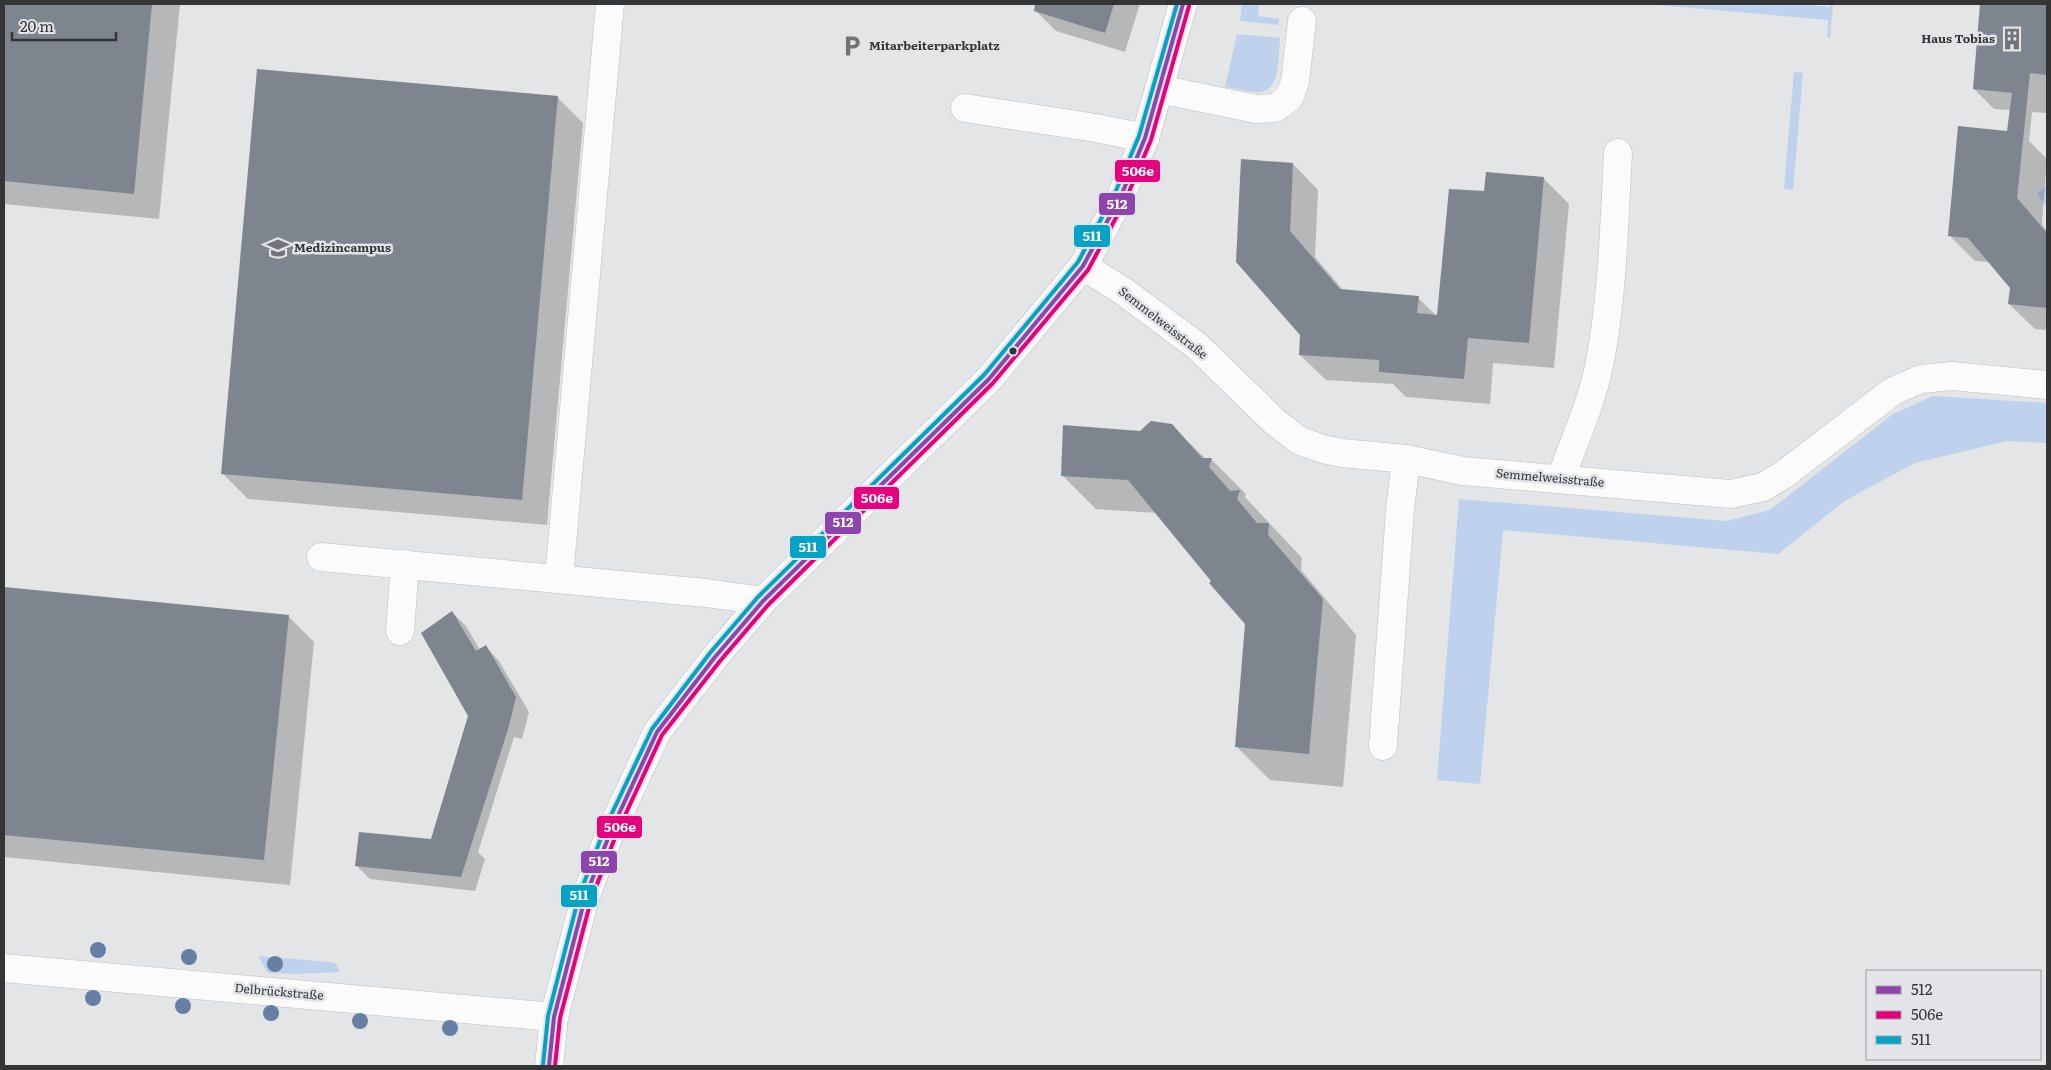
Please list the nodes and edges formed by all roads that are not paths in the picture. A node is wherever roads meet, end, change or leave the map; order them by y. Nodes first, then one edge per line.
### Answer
1 (610, 4) edge
2 (1183, 4) edge
3 (1302, 21) dead end
4 (1159, 89) junction
5 (965, 108) dead end
6 (1145, 138) junction
7 (1618, 152) dead end
8 (1083, 266) junction
9 (2047, 385) edge
10 (1406, 459) junction
11 (1561, 478) junction
12 (321, 557) dead end
13 (405, 564) junction
14 (559, 578) junction
15 (762, 601) junction
16 (400, 631) dead end
17 (1382, 746) dead end
18 (4, 968) edge
19 (554, 1017) junction
20 (549, 1066) edge

1 - 14 street
2 - 4 street
3 - 4 street
4 - 6 street
5 - 6 street
6 - 8 street
7 - 11 street
8 - 10 street, Semmelweisstraße
8 - 15 street
9 - 11 street, Semmelweisstraße
10 - 11 street, Semmelweisstraße
10 - 17 street
12 - 13 street
13 - 14 street
13 - 16 street
14 - 15 street
15 - 19 street
18 - 19 street, Delbrückstraße
19 - 20 street

